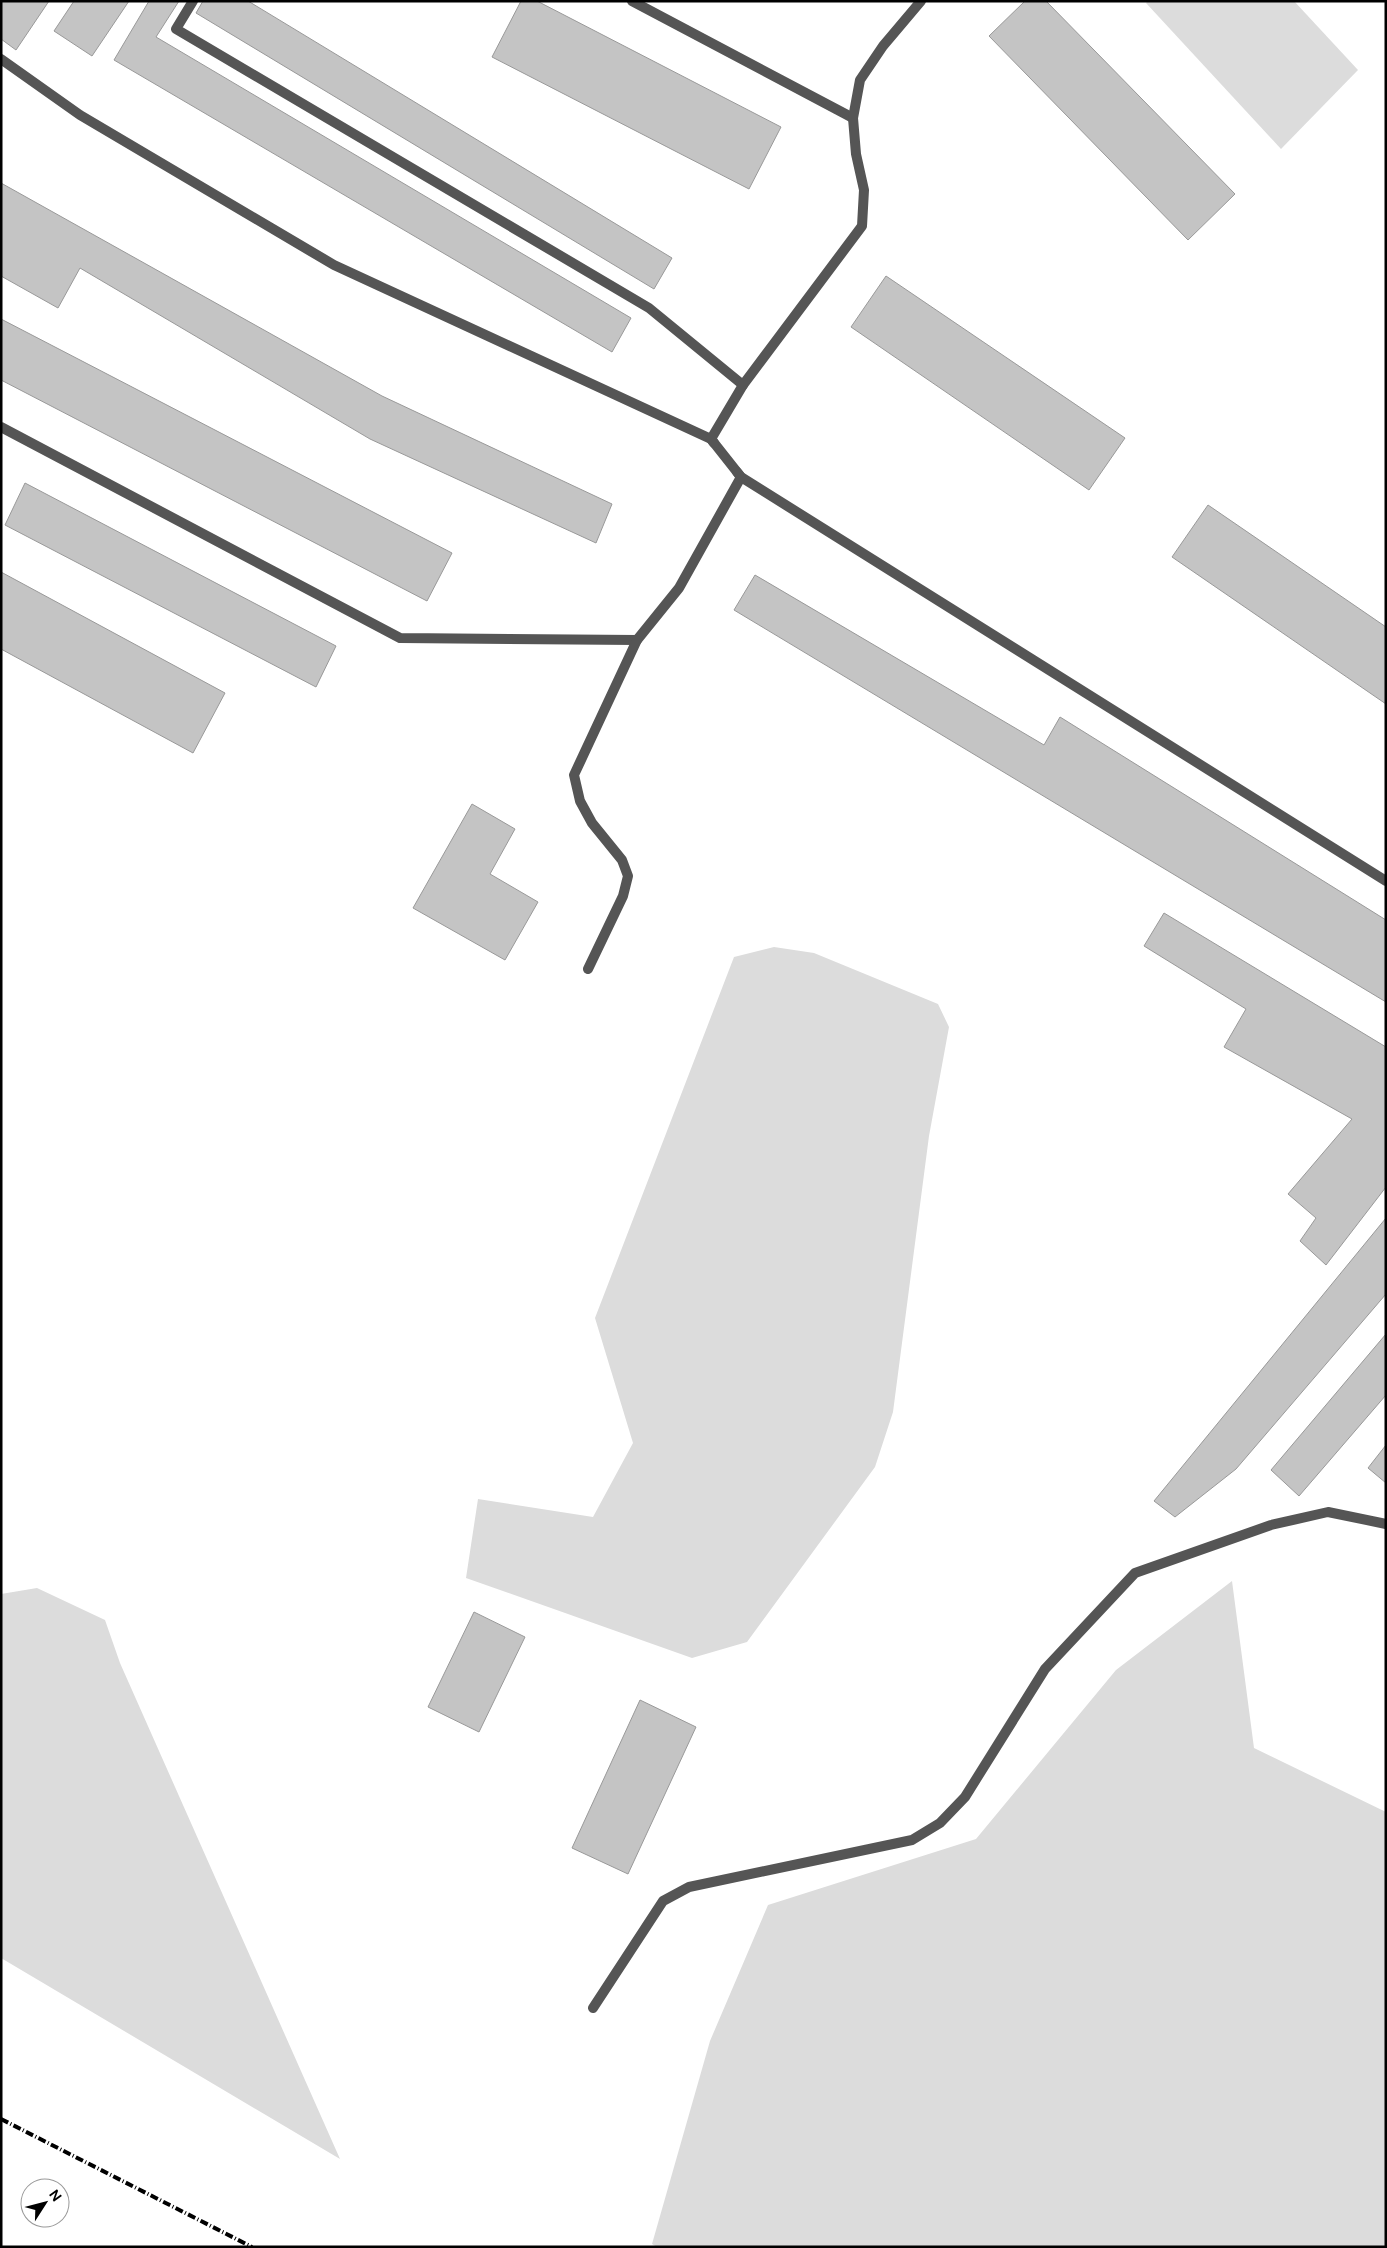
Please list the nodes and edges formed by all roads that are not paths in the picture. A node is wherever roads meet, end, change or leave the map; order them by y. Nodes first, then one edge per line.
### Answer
1 (193, 1) edge
2 (632, 1) edge
3 (921, 1) edge
4 (1, 59) edge
5 (853, 118) junction
6 (742, 385) junction
7 (1, 427) edge
8 (711, 439) junction
9 (741, 476) junction
10 (637, 640) junction
11 (1386, 881) edge
12 (588, 968) dead end
13 (1386, 1524) edge
14 (593, 2008) dead end

1 - 6 lane
2 - 5 lane
3 - 5 lane
4 - 8 lane
5 - 6 lane
6 - 8 lane
7 - 10 lane
8 - 9 lane
9 - 10 lane
9 - 11 lane
10 - 12 lane
13 - 14 lane

